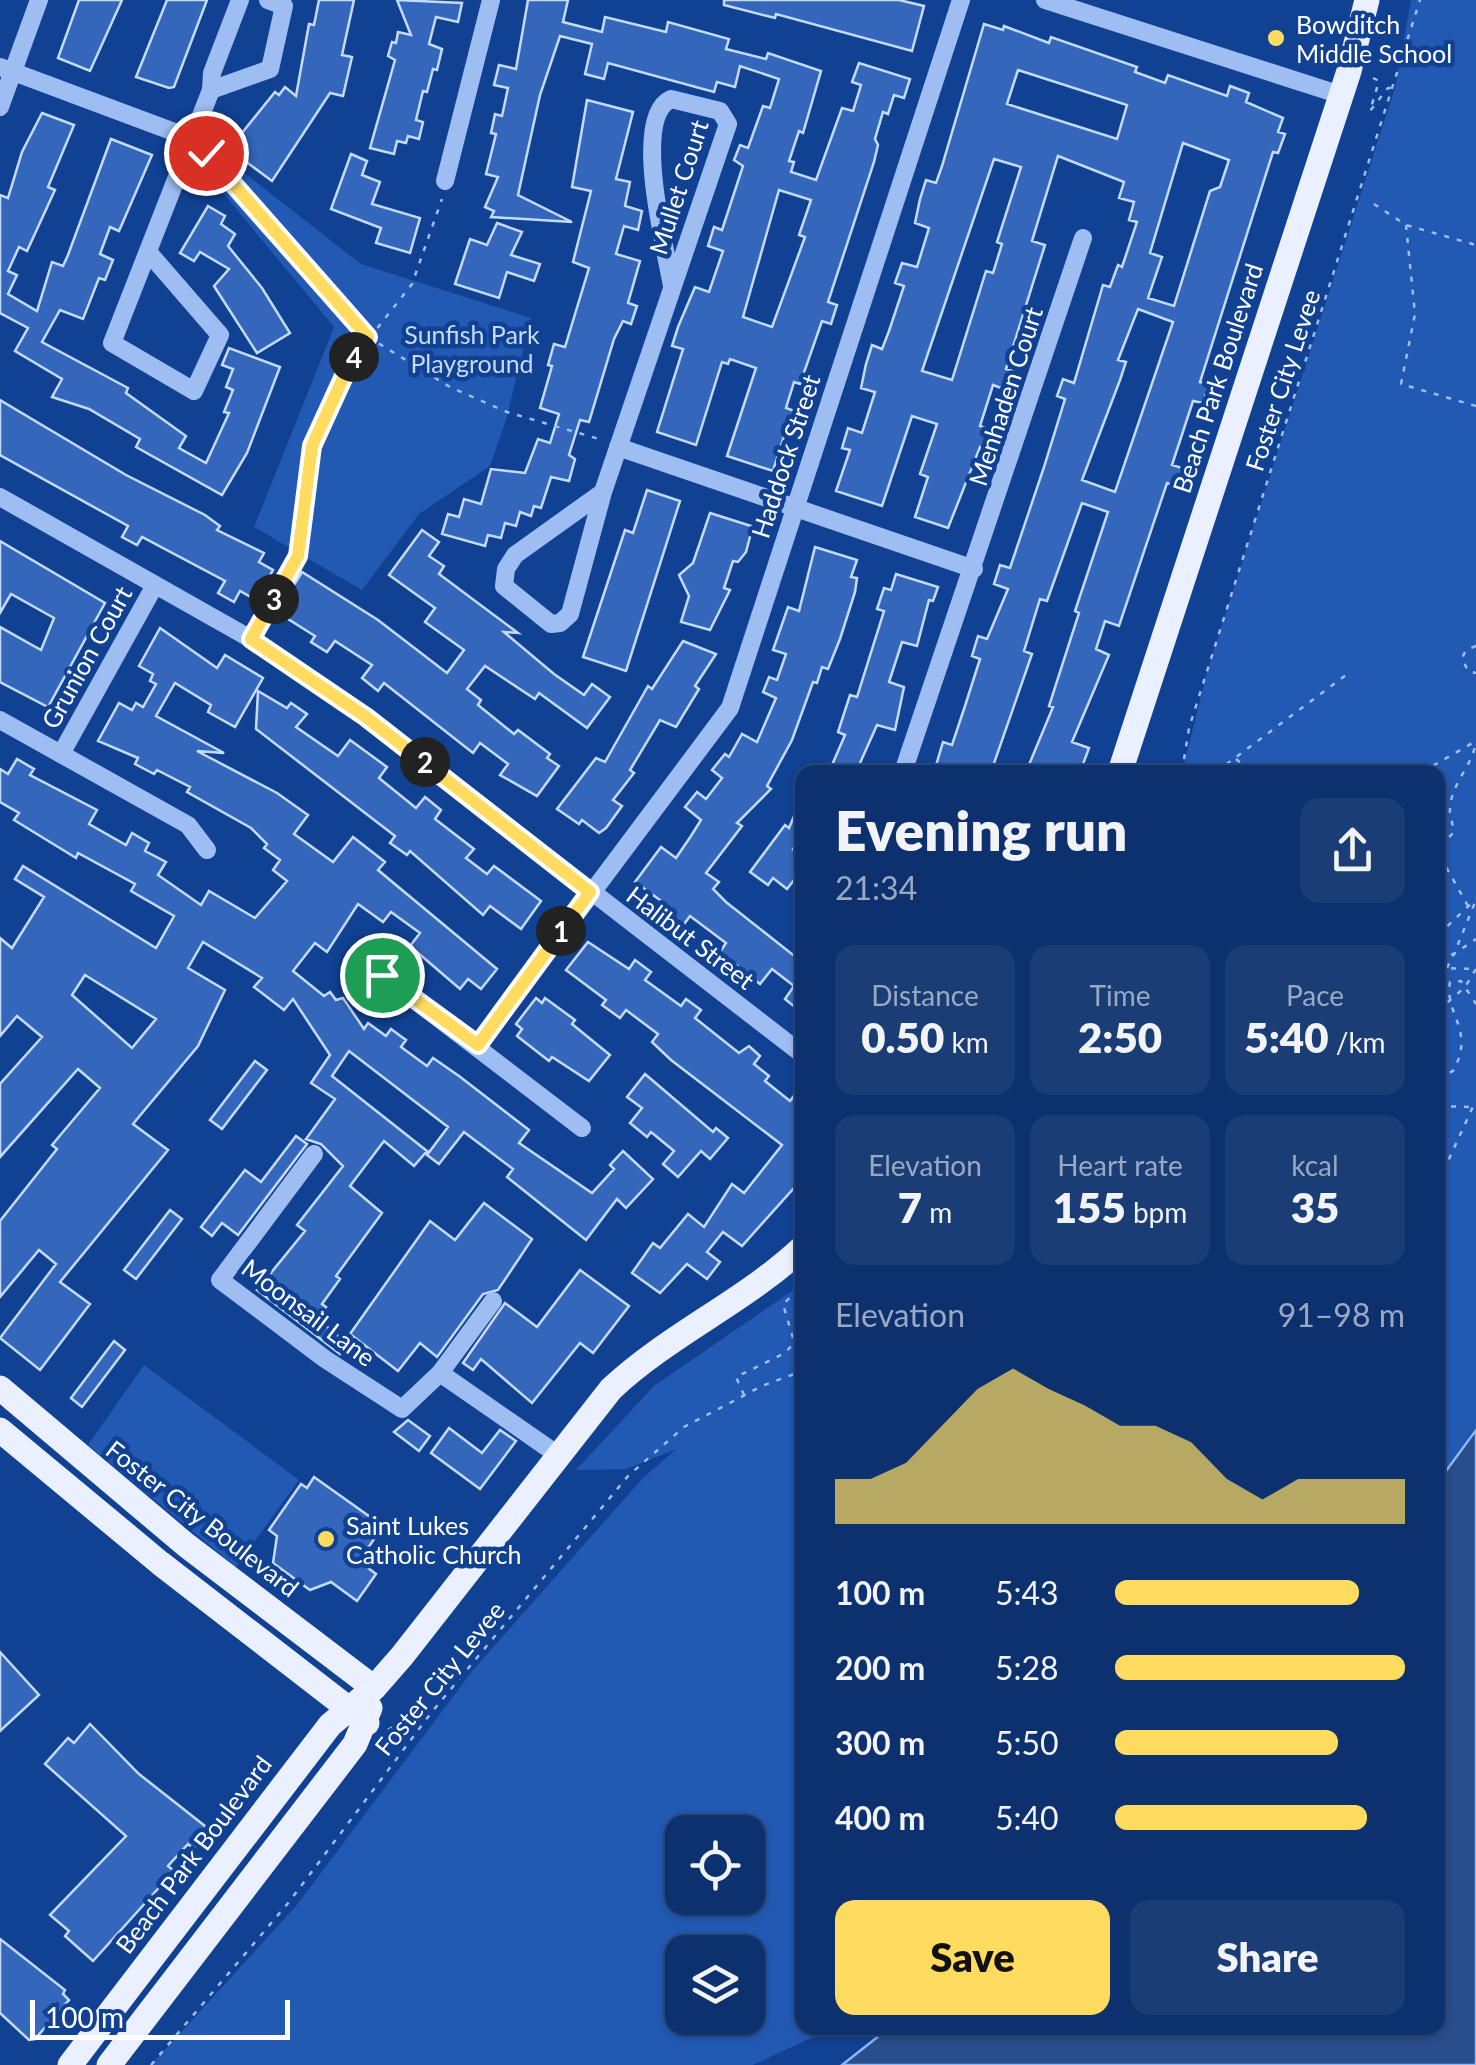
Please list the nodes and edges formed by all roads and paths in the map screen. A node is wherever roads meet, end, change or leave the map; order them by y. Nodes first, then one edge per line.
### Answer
1 (39, 0) edge
2 (240, 0) edge
3 (268, 0) edge
4 (491, 0) edge
5 (961, 0) edge
6 (1045, 0) edge
7 (1367, 0) edge
8 (1420, 0) edge
9 (7, 69) edge
10 (1373, 78) dead end
11 (1394, 88) junction
12 (211, 90) junction
13 (1341, 95) junction
14 (0, 107) edge
15 (194, 139) junction
16 (445, 181) joint
17 (1374, 204) dead end
18 (1406, 225) junction
19 (1083, 238) dead end
20 (1476, 244) edge
21 (149, 253) junction
22 (672, 286) junction
23 (368, 337) junction
24 (1476, 406) edge
25 (609, 443) junction
26 (603, 492) junction
27 (0, 497) edge
28 (793, 508) junction
29 (974, 569) junction
30 (155, 585) junction
31 (251, 639) junction
32 (1476, 646) edge
33 (1476, 673) edge
34 (1346, 675) dead end
35 (0, 720) edge
36 (1476, 741) edge
37 (61, 754) junction
38 (1235, 758) junction
39 (905, 765) edge
40 (1122, 765) edge
41 (1183, 765) edge
42 (1226, 765) edge
43 (1244, 765) edge
44 (1434, 765) edge
45 (1445, 812) edge
46 (1449, 812) junction
47 (1445, 841) edge
48 (208, 850) dead end
49 (1445, 865) edge
50 (590, 892) junction
51 (1476, 900) edge
52 (1468, 906) junction
53 (1445, 927) edge
54 (1476, 940) edge
55 (1445, 954) edge
56 (1454, 954) junction
57 (1447, 968) joint
58 (1476, 969) edge
59 (382, 975) dead end
60 (1465, 987) junction
61 (1452, 998) junction
62 (1476, 1004) edge
63 (1445, 1005) edge
64 (478, 1045) junction
65 (795, 1049) edge
66 (1445, 1075) edge
67 (1476, 1100) edge
68 (1445, 1106) edge
69 (1473, 1108) junction
70 (582, 1128) dead end
71 (314, 1154) dead end
72 (1445, 1168) edge
73 (795, 1254) edge
74 (795, 1294) edge
75 (493, 1300) dead end
76 (793, 1340) joint
77 (440, 1372) junction
78 (795, 1375) edge
79 (3, 1379) edge
80 (744, 1396) junction
81 (0, 1430) edge
82 (558, 1455) junction
83 (374, 1688) junction
84 (431, 1713) junction
85 (363, 1724) junction
86 (397, 1758) junction
87 (70, 2065) edge
88 (109, 2065) edge
89 (151, 2065) edge

1 - 9 street
2 - 12 street
3 - 12 street
4 - 16 street
5 - 28 street, Haddock Street
6 - 13 street
7 - 13 main road, Beach Park Boulevard
8 - 11 path, Foster City Levee
9 - 14 street
9 - 15 street
10 - 11 path
11 - 41 path, Foster City Levee
12 - 15 street
13 - 40 main road, Beach Park Boulevard
15 - 21 street
15 - 23 path
16 - 23 path
17 - 18 path
18 - 20 path
18 - 24 path
19 - 29 street, Menhaden Court
21 - 21 street
22 - 22 street, Mullet Court
22 - 25 street, Mullet Court
23 - 25 path
23 - 31 path
25 - 26 street, Mullet Court
25 - 28 street
26 - 26 street, Mullet Court
27 - 30 street, Halibut Street
28 - 29 street
28 - 50 street, Haddock Street
29 - 39 street, Menhaden Court
30 - 31 street, Halibut Street
30 - 37 street, Grunion Court
31 - 50 street, Halibut Street
32 - 33 path
34 - 38 path
35 - 37 street, Grunion Court
36 - 44 path
36 - 46 path
37 - 48 street, Grunion Court
38 - 42 path
38 - 43 path
45 - 46 path
46 - 47 path
49 - 52 path
50 - 64 street, Haddock Street
50 - 65 street, Halibut Street
51 - 52 path
51 - 56 path
52 - 53 path
54 - 56 path
55 - 56 path
56 - 57 path
57 - 58 path
58 - 60 path
59 - 64 street
60 - 61 path
60 - 61 path
60 - 62 path
61 - 63 path
61 - 66 path
64 - 70 street
67 - 69 path
68 - 69 path
69 - 72 path
71 - 77 street, Moonsail Lane
73 - 82 main road, Beach Park Boulevard
74 - 76 path
75 - 77 street, Moonsail Lane
76 - 80 path
77 - 82 street
78 - 80 path, Foster City Levee
79 - 83 main road, Foster City Boulevard
80 - 84 path, Foster City Levee
81 - 85 main road
82 - 83 main road, Beach Park Boulevard
83 - 85 main road, Beach Park Boulevard
84 - 85 path
84 - 86 path, Foster City Levee
85 - 86 path
85 - 87 main road, Beach Park Boulevard
85 - 88 main road, Beach Park Boulevard
86 - 89 path, Foster City Levee

